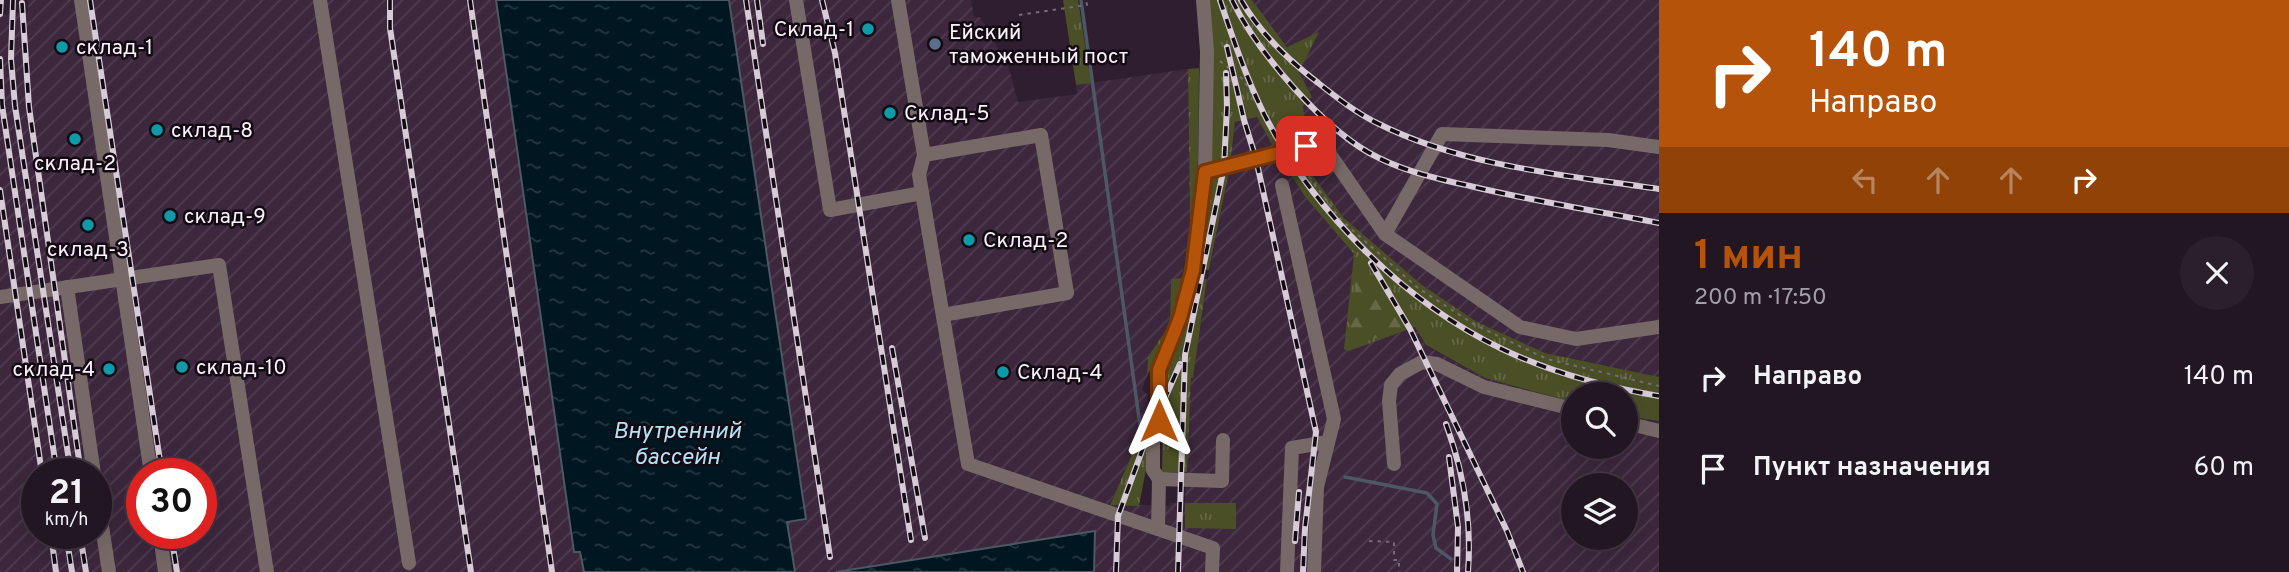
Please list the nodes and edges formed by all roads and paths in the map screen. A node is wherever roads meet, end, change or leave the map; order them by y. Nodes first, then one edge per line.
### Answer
1 (81, 0) edge
2 (320, 0) edge
3 (796, 0) edge
4 (898, 0) edge
5 (1086, 0) edge
6 (1203, 0) edge
7 (1019, 15) dead end
8 (1659, 148) edge
9 (924, 155) junction
10 (1205, 172) junction
11 (1282, 185) dead end
12 (922, 193) junction
13 (1385, 234) junction
14 (122, 279) junction
15 (67, 287) junction
16 (0, 297) edge
17 (943, 314) junction
18 (1659, 327) edge
19 (1561, 406) edge
20 (1638, 426) edge
21 (1659, 431) edge
22 (1223, 440) dead end
23 (1328, 442) junction
24 (92, 458) edge
25 (149, 458) edge
26 (1394, 464) dead end
27 (1158, 479) junction
28 (1158, 529) junction
29 (1369, 541) dead end
30 (105, 549) edge
31 (162, 549) edge
32 (409, 563) dead end
33 (109, 572) edge
34 (165, 572) edge
35 (267, 572) edge
36 (1212, 572) edge
37 (1287, 572) edge
38 (1314, 572) edge
39 (1399, 572) edge

1 - 14 street
2 - 32 street
3 - 12 street
4 - 9 street
5 - 7 path
6 - 10 street
8 - 13 street
9 - 12 street
9 - 17 street
10 - 13 street
10 - 27 street
11 - 23 street
12 - 17 street
13 - 18 street
14 - 15 street
14 - 25 street
14 - 35 street
15 - 16 street
15 - 24 street
17 - 28 street
19 - 26 street
20 - 21 street
22 - 27 street
23 - 37 street
23 - 38 street
27 - 28 street
28 - 36 street
29 - 39 path
30 - 33 street
31 - 34 street

